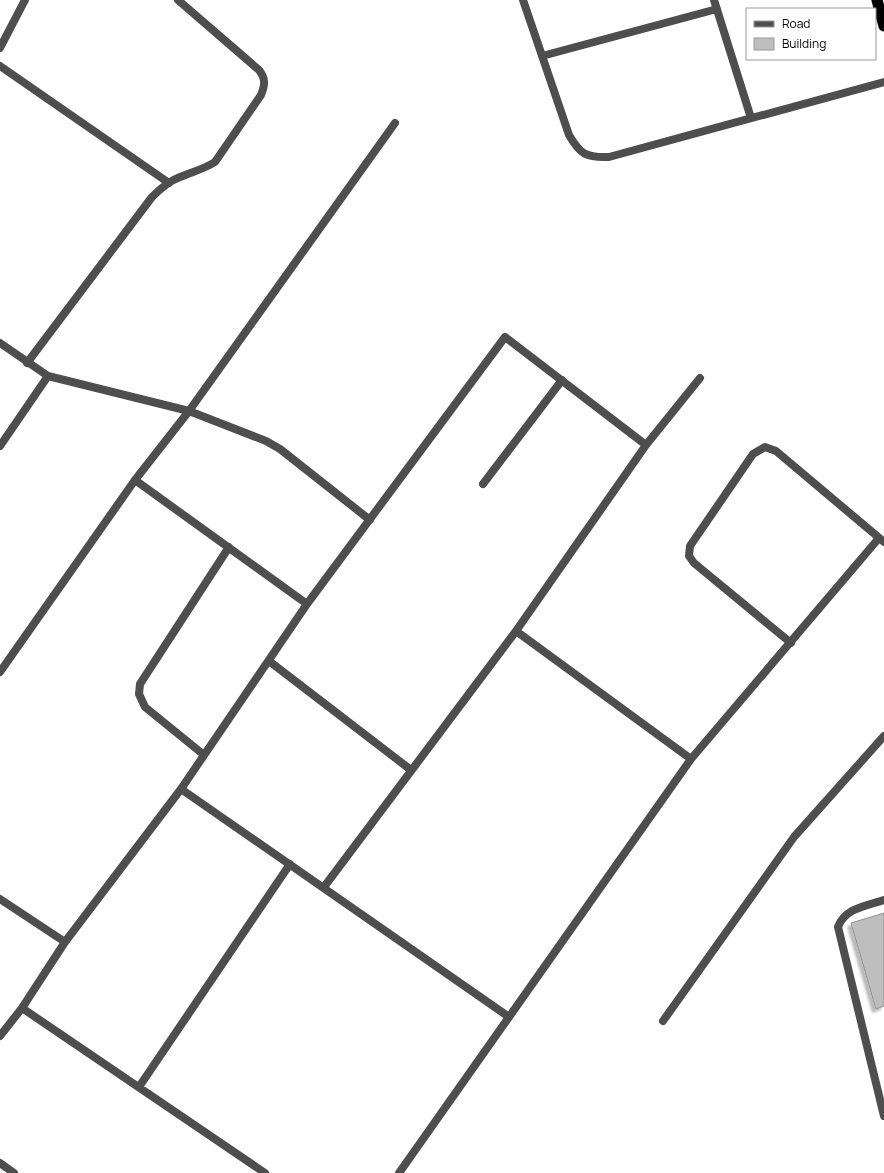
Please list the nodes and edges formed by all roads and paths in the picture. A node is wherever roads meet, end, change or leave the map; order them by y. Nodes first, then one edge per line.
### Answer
1 (25, 0) edge
2 (178, 0) edge
3 (523, 0) edge
4 (714, 0) edge
5 (877, 0) edge
6 (717, 9) junction
7 (884, 26) edge
8 (0, 48) edge
9 (542, 56) junction
10 (0, 66) edge
11 (884, 82) edge
12 (751, 118) junction
13 (395, 123) dead end
14 (169, 183) junction
15 (0, 343) edge
16 (27, 363) junction
17 (48, 376) junction
18 (700, 378) dead end
19 (562, 380) junction
20 (189, 411) junction
21 (646, 445) junction
22 (0, 446) edge
23 (135, 480) junction
24 (483, 484) dead end
25 (370, 520) junction
26 (882, 540) edge
27 (229, 548) junction
28 (307, 604) junction
29 (516, 631) junction
30 (790, 643) junction
31 (269, 661) junction
32 (0, 672) edge
33 (884, 736) edge
34 (204, 755) junction
35 (691, 759) junction
36 (411, 770) junction
37 (181, 789) junction
38 (290, 864) junction
39 (324, 887) junction
40 (0, 899) edge
41 (884, 900) edge
42 (66, 942) junction
43 (22, 1008) junction
44 (509, 1017) junction
45 (663, 1021) dead end
46 (0, 1036) edge
47 (139, 1087) junction
48 (884, 1116) edge
49 (0, 1163) edge
50 (14, 1173) edge
51 (265, 1173) edge
52 (399, 1173) edge

1 - 8 street
2 - 14 street
3 - 9 street
4 - 6 street
5 - 7 highway
6 - 9 street
6 - 12 street
9 - 12 street
10 - 14 street
11 - 12 street
13 - 20 street
14 - 16 street
15 - 16 street
16 - 17 street
17 - 20 street
17 - 22 street
18 - 21 street
19 - 21 street
19 - 24 street
19 - 25 street
20 - 23 street
20 - 25 street
21 - 29 street
23 - 27 street
23 - 32 street
25 - 28 street
26 - 30 street
26 - 30 street
27 - 28 street
27 - 34 street
28 - 31 street
29 - 35 street
29 - 36 street
30 - 35 street
31 - 34 street
31 - 36 street
33 - 45 street
34 - 37 street
35 - 44 street
36 - 39 street
37 - 38 street
37 - 42 street
38 - 39 street
38 - 47 street
39 - 44 street
40 - 42 street
41 - 48 street
42 - 43 street
43 - 46 street
43 - 47 street
44 - 52 street
47 - 51 street
49 - 50 street

